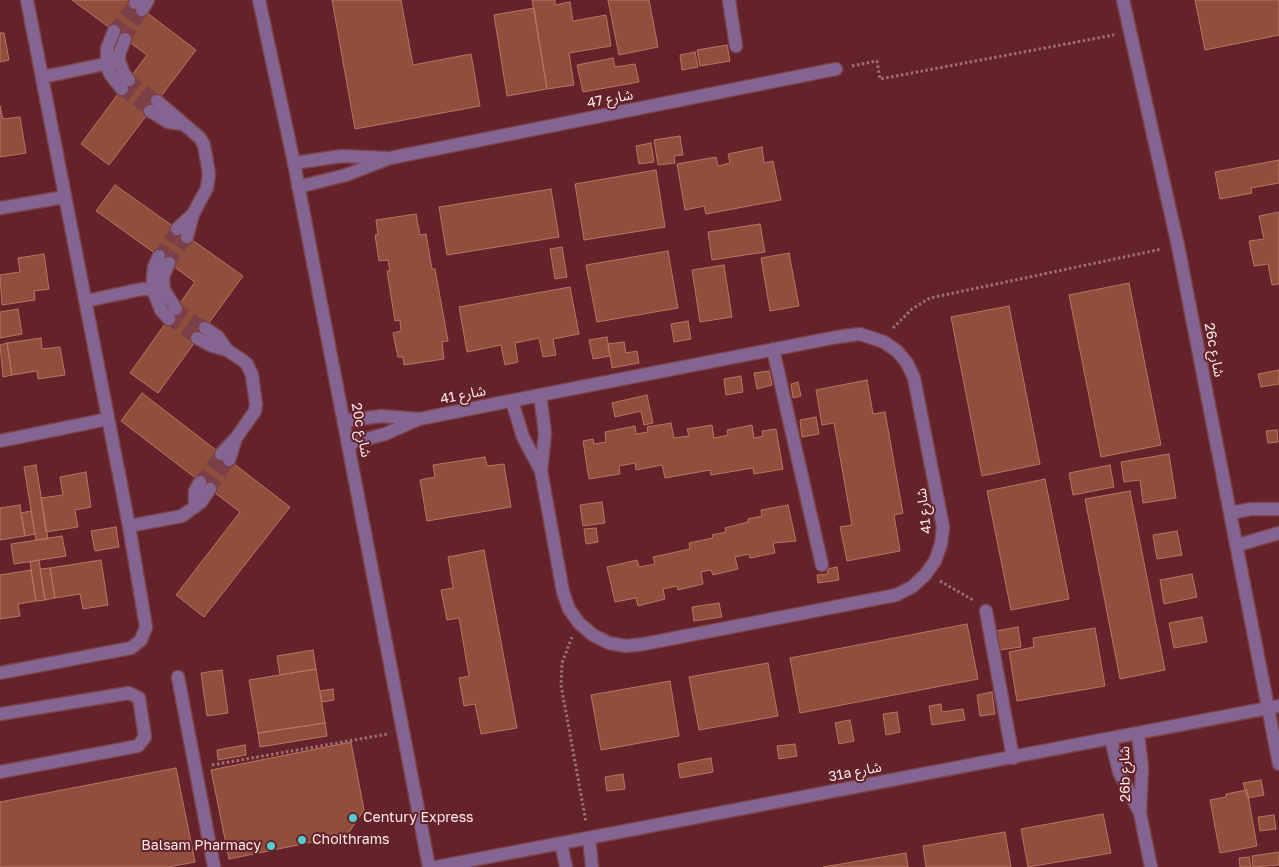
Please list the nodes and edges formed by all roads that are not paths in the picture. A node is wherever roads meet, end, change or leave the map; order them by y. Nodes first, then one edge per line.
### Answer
1 (27, 0) edge
2 (259, 0) edge
3 (729, 0) edge
4 (1123, 0) edge
5 (119, 35) tunnel mouth
6 (736, 46) dead end
7 (113, 63) junction
8 (836, 69) road end
9 (43, 77) junction
10 (125, 84) tunnel mouth
11 (153, 106) tunnel mouth
12 (390, 158) junction
13 (294, 162) junction
14 (298, 187) junction
15 (65, 197) junction
16 (0, 208) edge
17 (182, 233) tunnel mouth
18 (164, 260) tunnel mouth
19 (158, 289) junction
20 (86, 302) junction
21 (176, 309) tunnel mouth
22 (169, 319) tunnel mouth
23 (201, 333) tunnel mouth
24 (773, 349) junction
25 (540, 395) junction
26 (512, 401) junction
27 (108, 419) junction
28 (419, 419) junction
29 (344, 421) junction
30 (0, 440) edge
31 (348, 444) junction
32 (225, 457) tunnel mouth
33 (541, 471) junction
34 (205, 485) tunnel mouth
35 (1279, 508) edge
36 (1231, 513) junction
37 (129, 526) junction
38 (1279, 533) edge
39 (1238, 545) junction
40 (822, 565) dead end
41 (986, 611) road end
42 (0, 673) edge
43 (178, 677) dead end
44 (1274, 707) edge
45 (0, 714) edge
46 (1138, 734) junction
47 (1111, 739) junction
48 (1013, 758) junction
49 (1279, 764) edge
50 (0, 772) edge
51 (1140, 813) junction
52 (589, 838) junction
53 (560, 843) junction
54 (214, 867) edge
55 (430, 867) edge
56 (436, 867) edge
57 (566, 867) edge
58 (592, 867) edge
59 (1151, 867) edge

1 - 9 street
2 - 13 street, 20c شارع
3 - 6 street
4 - 36 street, 26c شارع
5 - 7 street
7 - 9 street
7 - 10 street
8 - 12 street, شارع 47
9 - 15 street
11 - 17 street
12 - 13 street, شارع 47
12 - 14 street, شارع 47
13 - 14 street, 20c شارع
14 - 29 street, 20c شارع
15 - 16 street
15 - 20 street
18 - 19 street
19 - 20 street
19 - 21 street
19 - 22 street
20 - 27 street
23 - 32 street
24 - 25 street, شارع 41
24 - 33 street, شارع 41
24 - 40 street
25 - 26 street, شارع 41
25 - 33 street, شارع 41
26 - 28 street, شارع 41
26 - 33 street, شارع 41
27 - 30 street
27 - 37 street
28 - 29 street, شارع 41
28 - 31 street, شارع 41
29 - 31 street, 20c شارع
31 - 55 street, 20c شارع
34 - 37 street
35 - 36 street
36 - 39 street, 26c شارع
37 - 42 street
38 - 39 street
39 - 44 street, 26c شارع
41 - 48 street
43 - 54 street
44 - 46 street, 31a شارع
44 - 49 street, 26c شارع
45 - 50 street
46 - 47 street, 31a شارع
46 - 51 street, 26b شارع
47 - 48 street, 31a شارع
47 - 51 street, 26b شارع
48 - 52 street, 31a شارع
51 - 59 street, 26b شارع
52 - 53 street, 31a شارع
52 - 58 street
53 - 56 street, 31a شارع
53 - 57 street

